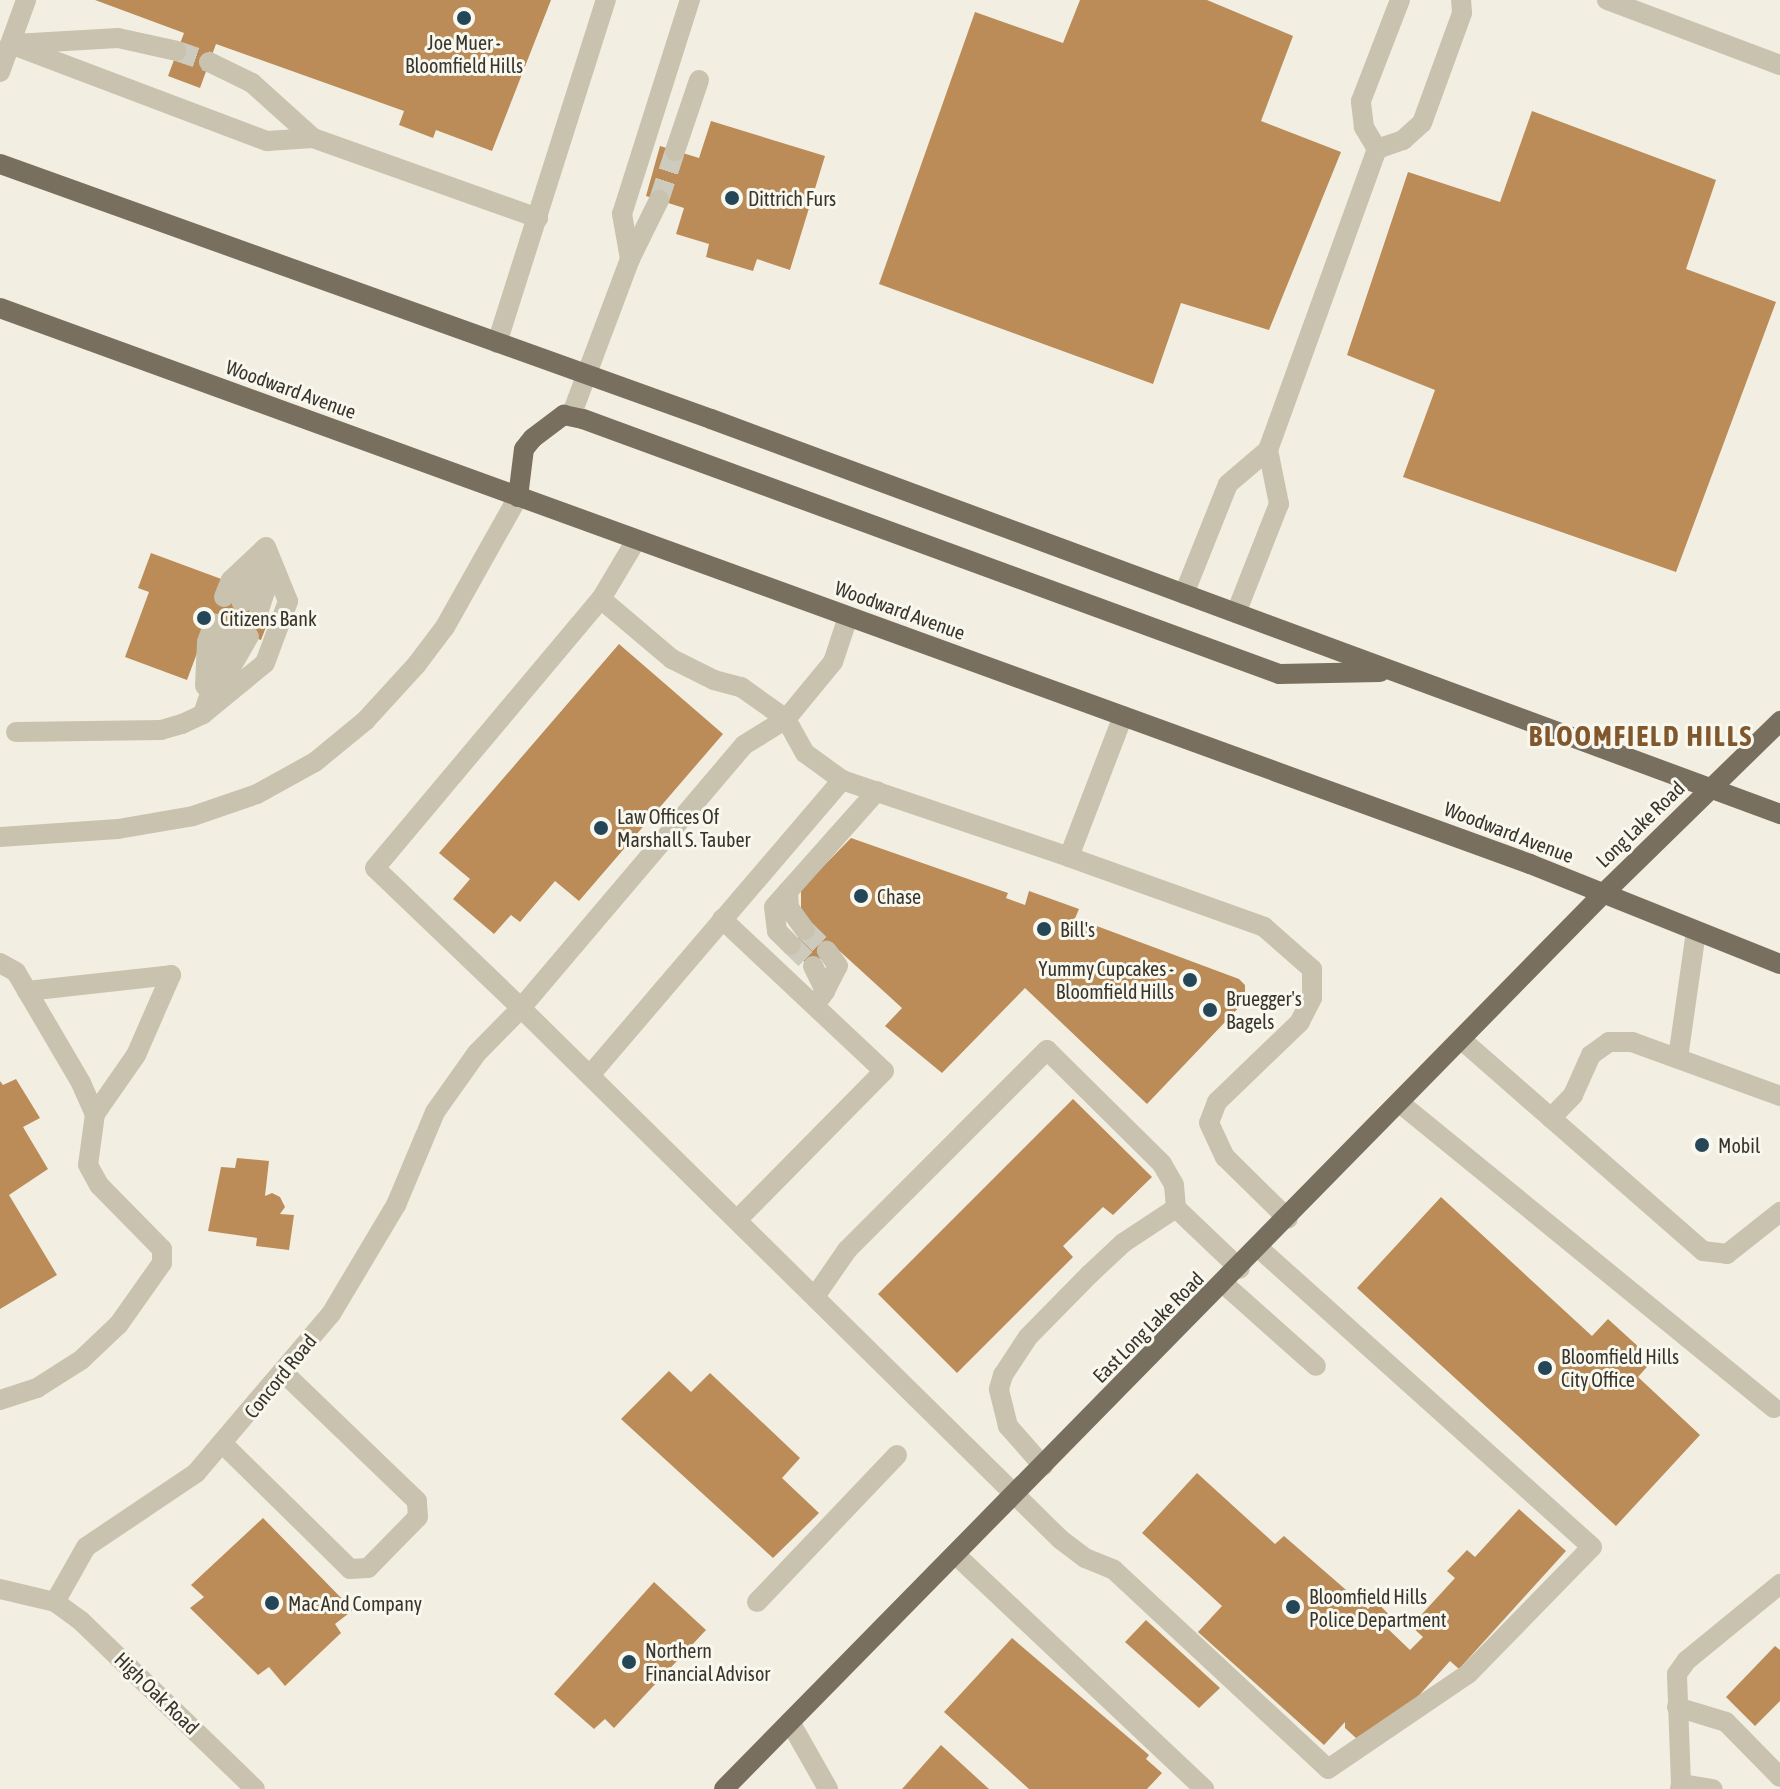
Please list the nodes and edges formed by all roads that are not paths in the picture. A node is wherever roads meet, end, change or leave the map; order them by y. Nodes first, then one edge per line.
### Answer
1 (26, 0) edge
2 (606, 0) edge
3 (690, 0) edge
4 (1400, 0) edge
5 (1461, 0) edge
6 (1607, 0) edge
7 (10, 44) junction
8 (177, 51) tunnel mouth
9 (209, 62) tunnel mouth
10 (1780, 65) edge
11 (0, 72) edge
12 (699, 80) dead end
13 (313, 138) junction
14 (1377, 149) junction
15 (675, 151) tunnel mouth
16 (0, 164) edge
17 (659, 200) tunnel mouth
18 (538, 218) junction
19 (630, 259) junction
20 (0, 308) edge
21 (497, 343) junction
22 (589, 376) junction
23 (571, 416) junction
24 (1268, 450) junction
25 (518, 497) junction
26 (635, 542) junction
27 (266, 547) junction
28 (1184, 594) junction
29 (601, 599) junction
30 (1236, 613) junction
31 (848, 617) junction
32 (232, 630) dead end
33 (1392, 671) junction
34 (203, 714) junction
35 (1123, 716) junction
36 (786, 719) junction
37 (1780, 721) edge
38 (16, 732) dead end
39 (842, 780) junction
40 (1711, 789) junction
41 (877, 791) junction
42 (1780, 814) edge
43 (0, 837) edge
44 (1069, 857) junction
45 (1603, 894) junction
46 (722, 919) junction
47 (1696, 932) junction
48 (798, 938) tunnel mouth
49 (820, 958) dead end
50 (0, 963) edge
51 (1780, 964) edge
52 (27, 991) junction
53 (820, 998) junction
54 (521, 1008) junction
55 (1463, 1041) junction
56 (1678, 1058) junction
57 (591, 1074) junction
58 (1780, 1096) edge
59 (1401, 1104) junction
60 (95, 1114) junction
61 (1551, 1118) junction
62 (1176, 1208) junction
63 (1780, 1212) edge
64 (738, 1219) junction
65 (1288, 1219) junction
66 (1260, 1249) junction
67 (1240, 1269) junction
68 (1224, 1284) junction
69 (816, 1295) junction
70 (1316, 1366) dead end
71 (284, 1373) junction
72 (0, 1400) edge
73 (1774, 1408) dead end
74 (223, 1444) junction
75 (897, 1455) dead end
76 (1043, 1466) junction
77 (1016, 1494) junction
78 (956, 1555) junction
79 (1780, 1584) edge
80 (0, 1589) edge
81 (55, 1602) junction
82 (757, 1602) dead end
83 (1677, 1707) junction
84 (790, 1722) junction
85 (1780, 1777) edge
86 (1680, 1786) edge
87 (255, 1789) edge
88 (724, 1789) edge
89 (828, 1789) edge
90 (1204, 1789) edge
91 (1713, 1789) edge

1 - 7 street
2 - 18 street
3 - 19 street
4 - 14 street
5 - 14 street
6 - 10 street
7 - 8 street
7 - 11 street
7 - 13 street
9 - 13 street
12 - 15 street
13 - 18 street
14 - 24 street
16 - 21 main road
17 - 19 street
18 - 21 street
19 - 22 street
20 - 25 main road, Woodward Avenue
21 - 22 main road
22 - 23 street
22 - 28 main road
23 - 25 main road
23 - 33 main road
24 - 28 street
24 - 30 street
25 - 26 main road, Woodward Avenue
25 - 43 street
26 - 29 street
26 - 31 main road, Woodward Avenue
27 - 27 street
27 - 34 street
28 - 30 main road
29 - 36 street
29 - 54 street
30 - 33 main road
31 - 35 main road, Woodward Avenue
31 - 36 street, Concord Road
32 - 34 street
33 - 40 main road
34 - 38 street
35 - 44 street
35 - 45 main road, Woodward Avenue
36 - 39 street
36 - 54 street, Concord Road
37 - 40 main road, Long Lake Road
39 - 41 street
39 - 46 street
40 - 42 main road
40 - 45 main road, Long Lake Road
41 - 44 street
41 - 48 street
44 - 65 street
45 - 47 main road, Woodward Avenue
45 - 55 main road, East Long Lake Road
46 - 53 street
46 - 57 street
47 - 51 main road, Woodward Avenue
47 - 56 street
49 - 53 street
50 - 52 street
52 - 60 street
52 - 60 street
53 - 64 street
54 - 57 street
54 - 71 street, Concord Road
55 - 59 main road, East Long Lake Road
55 - 61 street
56 - 58 street
56 - 61 street
57 - 64 street
59 - 65 main road, East Long Lake Road
59 - 73 street
60 - 72 street
61 - 63 street
62 - 67 street
62 - 69 street
62 - 76 street
64 - 69 street
65 - 66 main road, East Long Lake Road
66 - 67 main road, East Long Lake Road
66 - 77 street
67 - 68 main road, East Long Lake Road
68 - 70 street
68 - 76 main road, East Long Lake Road
69 - 77 street
71 - 74 street, Concord Road
71 - 74 street
74 - 81 street, Concord Road
75 - 82 street
76 - 77 main road, East Long Lake Road
77 - 78 main road, East Long Lake Road
78 - 84 main road, East Long Lake Road
78 - 90 street
79 - 83 street
80 - 81 street
81 - 87 street, High Oak Road
83 - 85 street
83 - 86 street
84 - 88 main road, East Long Lake Road
84 - 89 street
86 - 91 street

